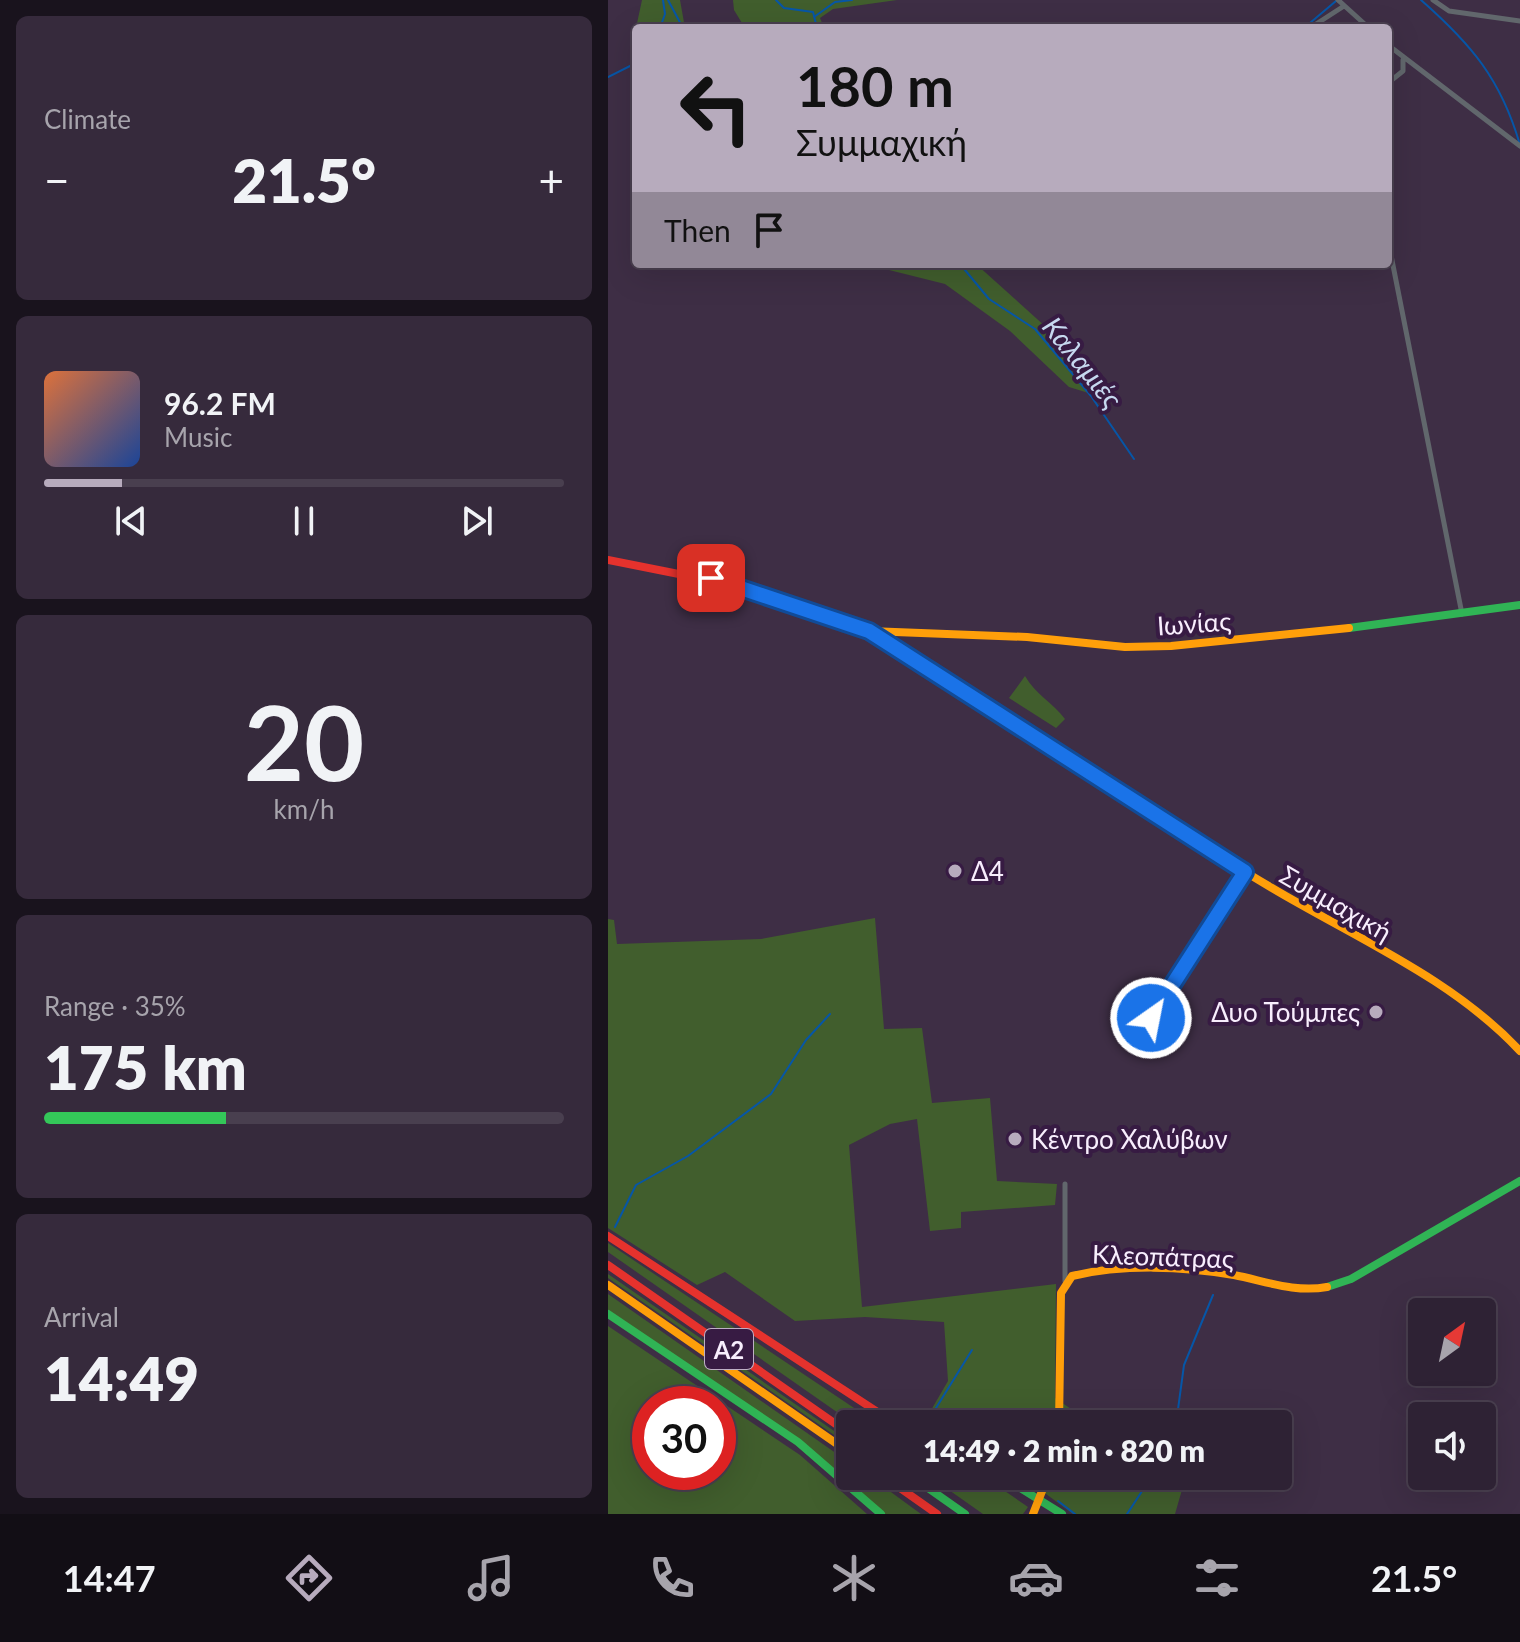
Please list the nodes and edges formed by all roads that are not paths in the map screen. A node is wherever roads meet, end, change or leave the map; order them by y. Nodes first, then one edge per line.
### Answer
1 (1338, 0) edge
2 (1433, 0) edge
3 (1344, 6) junction
4 (1520, 21) edge
5 (1316, 24) edge
6 (1364, 24) edge
7 (1392, 49) edge
8 (1403, 59) junction
9 (1392, 80) edge
10 (1520, 146) edge
11 (1392, 260) edge
12 (608, 560) edge
13 (1520, 605) edge
14 (1462, 614) junction
15 (869, 631) junction
16 (891, 632) junction
17 (885, 643) junction
18 (1245, 872) junction
19 (1151, 1018) dead end
20 (1520, 1051) edge
21 (1520, 1181) edge
22 (1065, 1184) dead end
23 (608, 1236) edge
24 (608, 1265) edge
25 (1065, 1281) junction
26 (608, 1285) edge
27 (608, 1314) edge
28 (875, 1410) edge
29 (1059, 1410) edge
30 (836, 1424) edge
31 (836, 1443) edge
32 (903, 1490) edge
33 (931, 1490) edge
34 (1025, 1490) edge
35 (1043, 1490) edge
36 (1040, 1499) junction
37 (881, 1514) edge
38 (937, 1514) edge
39 (965, 1514) edge
40 (1033, 1514) edge
41 (1062, 1514) edge

1 - 3 street
2 - 4 street
3 - 5 street
3 - 6 street
7 - 8 street
8 - 9 street
8 - 10 street
11 - 14 street
12 - 15 main road, Συμμαχική
13 - 14 main road, Ιωνίας
14 - 16 main road, Ιωνίας
15 - 16 main road, Ιωνίας
15 - 17 main road, Συμμαχική
16 - 17 main road
17 - 18 main road, Συμμαχική
18 - 19 street
18 - 20 main road, Συμμαχική
21 - 25 main road, Κλεοπάτρας
22 - 25 street
23 - 28 main road
24 - 30 main road, Α2
25 - 29 main road, Κλεοπάτρας
26 - 31 main road, Α2
27 - 37 main road
32 - 38 main road
33 - 39 main road
34 - 36 main road
35 - 36 main road
36 - 40 main road
36 - 41 main road

